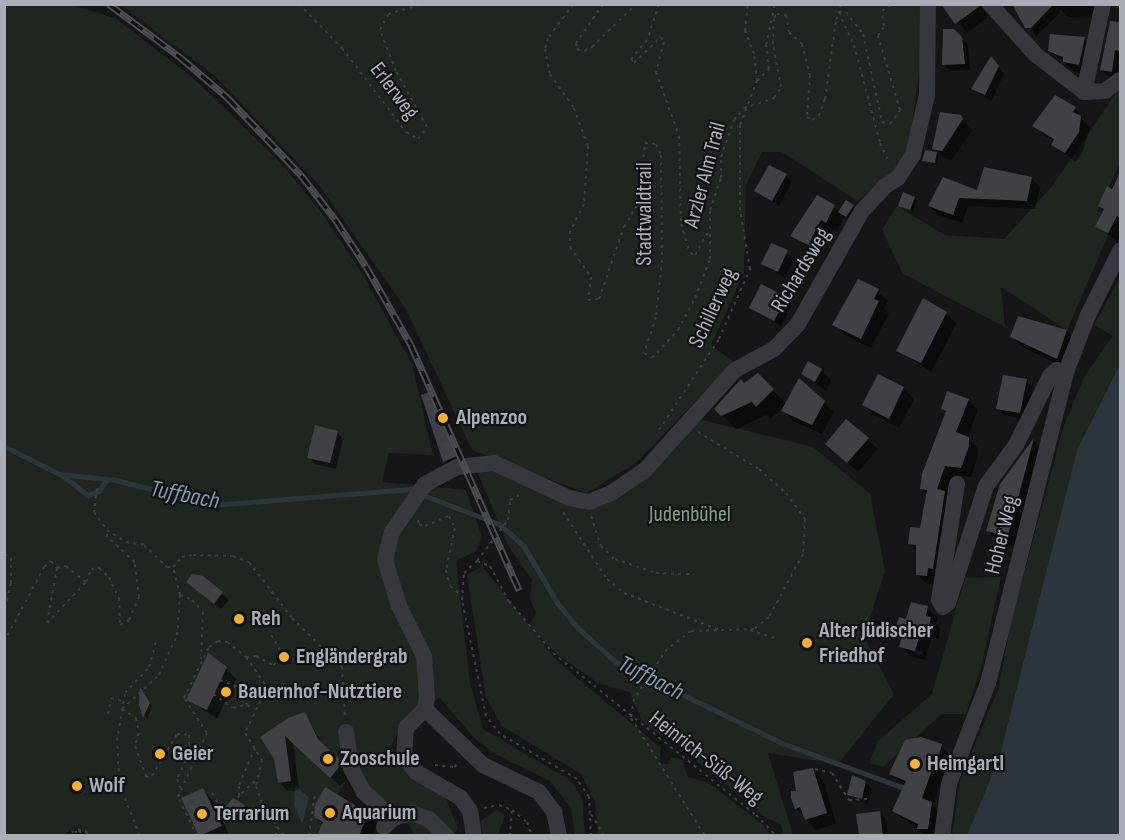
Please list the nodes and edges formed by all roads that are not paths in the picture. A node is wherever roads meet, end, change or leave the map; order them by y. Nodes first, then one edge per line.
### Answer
1 (927, 4) edge
2 (990, 4) edge
3 (1103, 4) edge
4 (1120, 80) edge
5 (1084, 92) junction
6 (1120, 250) edge
7 (1066, 372) junction
8 (957, 484) dead end
9 (425, 709) junction
10 (346, 732) road end
11 (446, 836) edge
12 (474, 836) edge
13 (559, 836) edge
14 (942, 836) edge

1 - 9 street, Richardsweg
2 - 5 street
3 - 5 street
4 - 5 street
6 - 7 street, Hoher Weg
7 - 8 street
7 - 14 street, Hoher Weg
9 - 12 street
9 - 13 street
10 - 11 street

